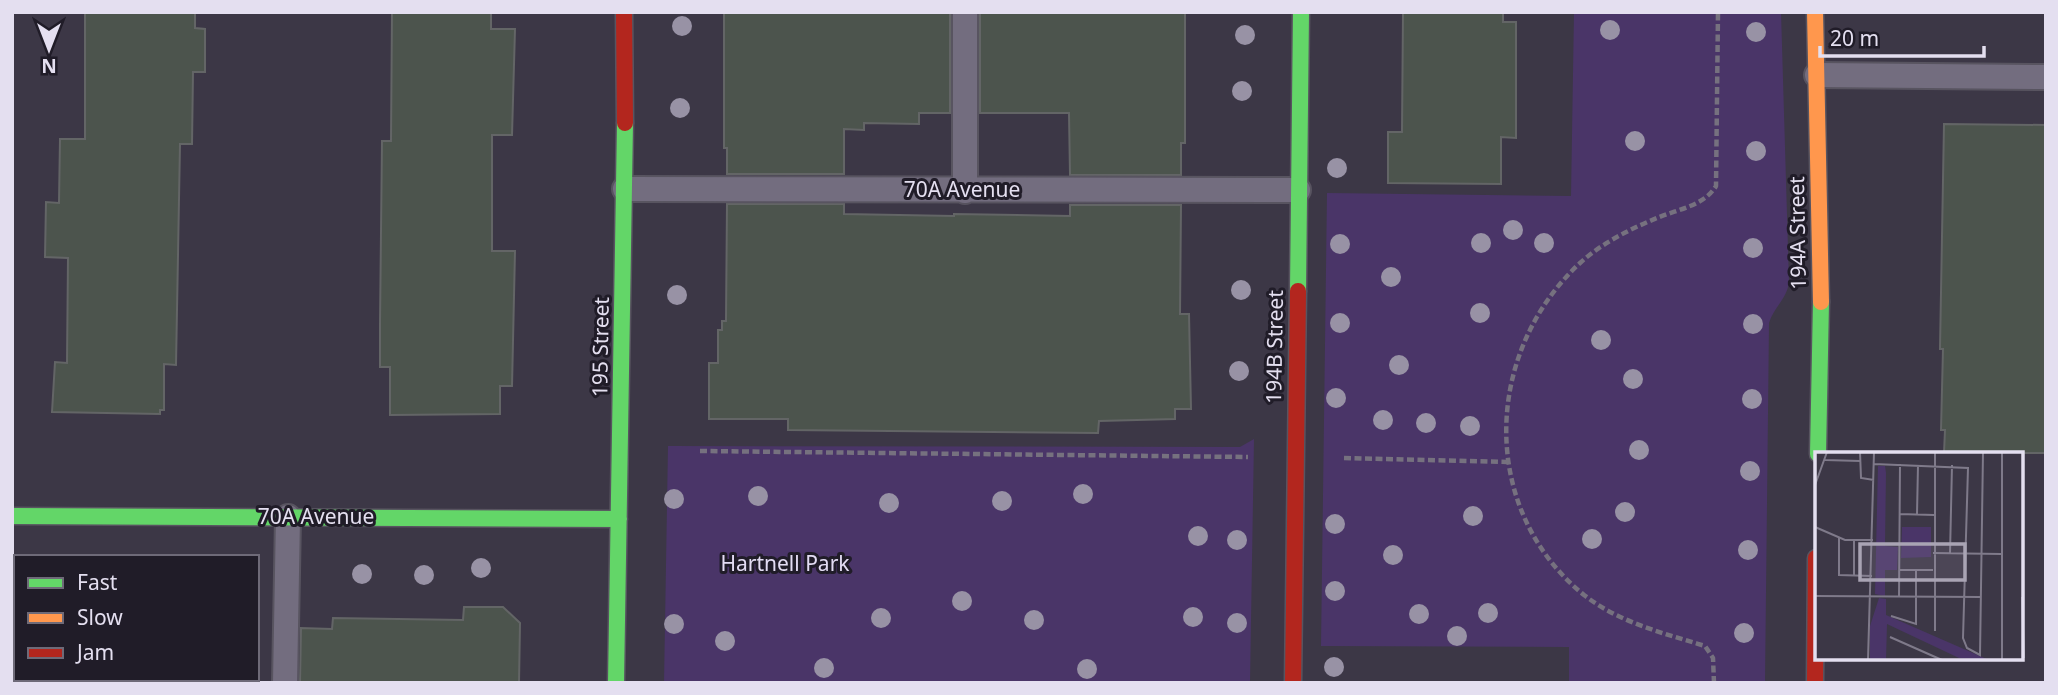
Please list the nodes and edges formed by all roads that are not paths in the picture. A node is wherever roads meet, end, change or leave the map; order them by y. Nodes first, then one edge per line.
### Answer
1 (624, 12) edge
2 (965, 12) edge
3 (1301, 12) edge
4 (1815, 12) edge
5 (1817, 75) junction
6 (2046, 77) edge
7 (625, 189) junction
8 (1298, 190) junction
9 (965, 191) junction
10 (1818, 452) edge
11 (12, 516) edge
12 (288, 517) junction
13 (619, 519) junction
14 (1815, 660) edge
15 (285, 683) edge
16 (616, 683) edge
17 (1293, 683) edge
18 (1815, 683) edge

1 - 7 street, 195 Street
2 - 9 lane
3 - 8 street, 194B Street
4 - 5 street, 194A Street
5 - 6 lane
5 - 10 street, 194A Street
7 - 9 lane, 70A Avenue
7 - 13 street, 195 Street
8 - 9 lane, 70A Avenue
8 - 17 street, 194B Street
11 - 12 street, 70A Avenue
12 - 13 street, 70A Avenue
12 - 15 lane
13 - 16 street, 195 Street
14 - 18 street

